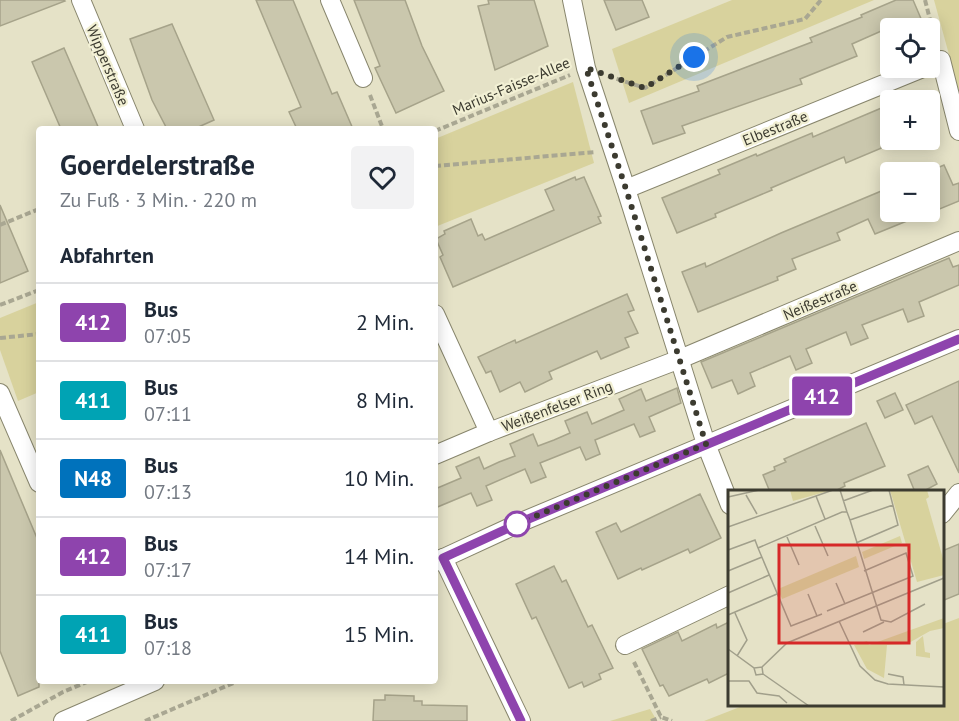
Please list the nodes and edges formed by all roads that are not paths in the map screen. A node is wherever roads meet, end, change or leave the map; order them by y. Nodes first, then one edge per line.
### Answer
1 (81, 0) edge
2 (330, 0) edge
3 (572, 0) edge
4 (940, 74) edge
5 (363, 78) road end
6 (898, 78) edge
7 (134, 126) edge
8 (959, 131) edge
9 (626, 189) junction
10 (959, 241) edge
11 (438, 321) edge
12 (959, 339) edge
13 (680, 359) junction
14 (0, 393) edge
15 (489, 432) junction
16 (706, 444) junction
17 (438, 454) edge
18 (36, 476) edge
19 (959, 493) edge
20 (728, 502) edge
21 (944, 512) edge
22 (439, 560) edge
23 (728, 595) edge
24 (625, 645) road end
25 (148, 684) edge
26 (63, 721) edge
27 (521, 721) edge

1 - 7 street, Wipperstraße
2 - 5 street
3 - 9 street
4 - 8 street
6 - 9 street, Elbestraße
9 - 13 street
10 - 13 street, Neißestraße
11 - 15 street
12 - 16 street
13 - 15 street, Weißenfelser Ring
13 - 16 street
14 - 18 street
15 - 17 street, Weißenfelser Ring
16 - 20 street
16 - 22 street
19 - 21 street
22 - 27 street
23 - 24 street
25 - 26 street

